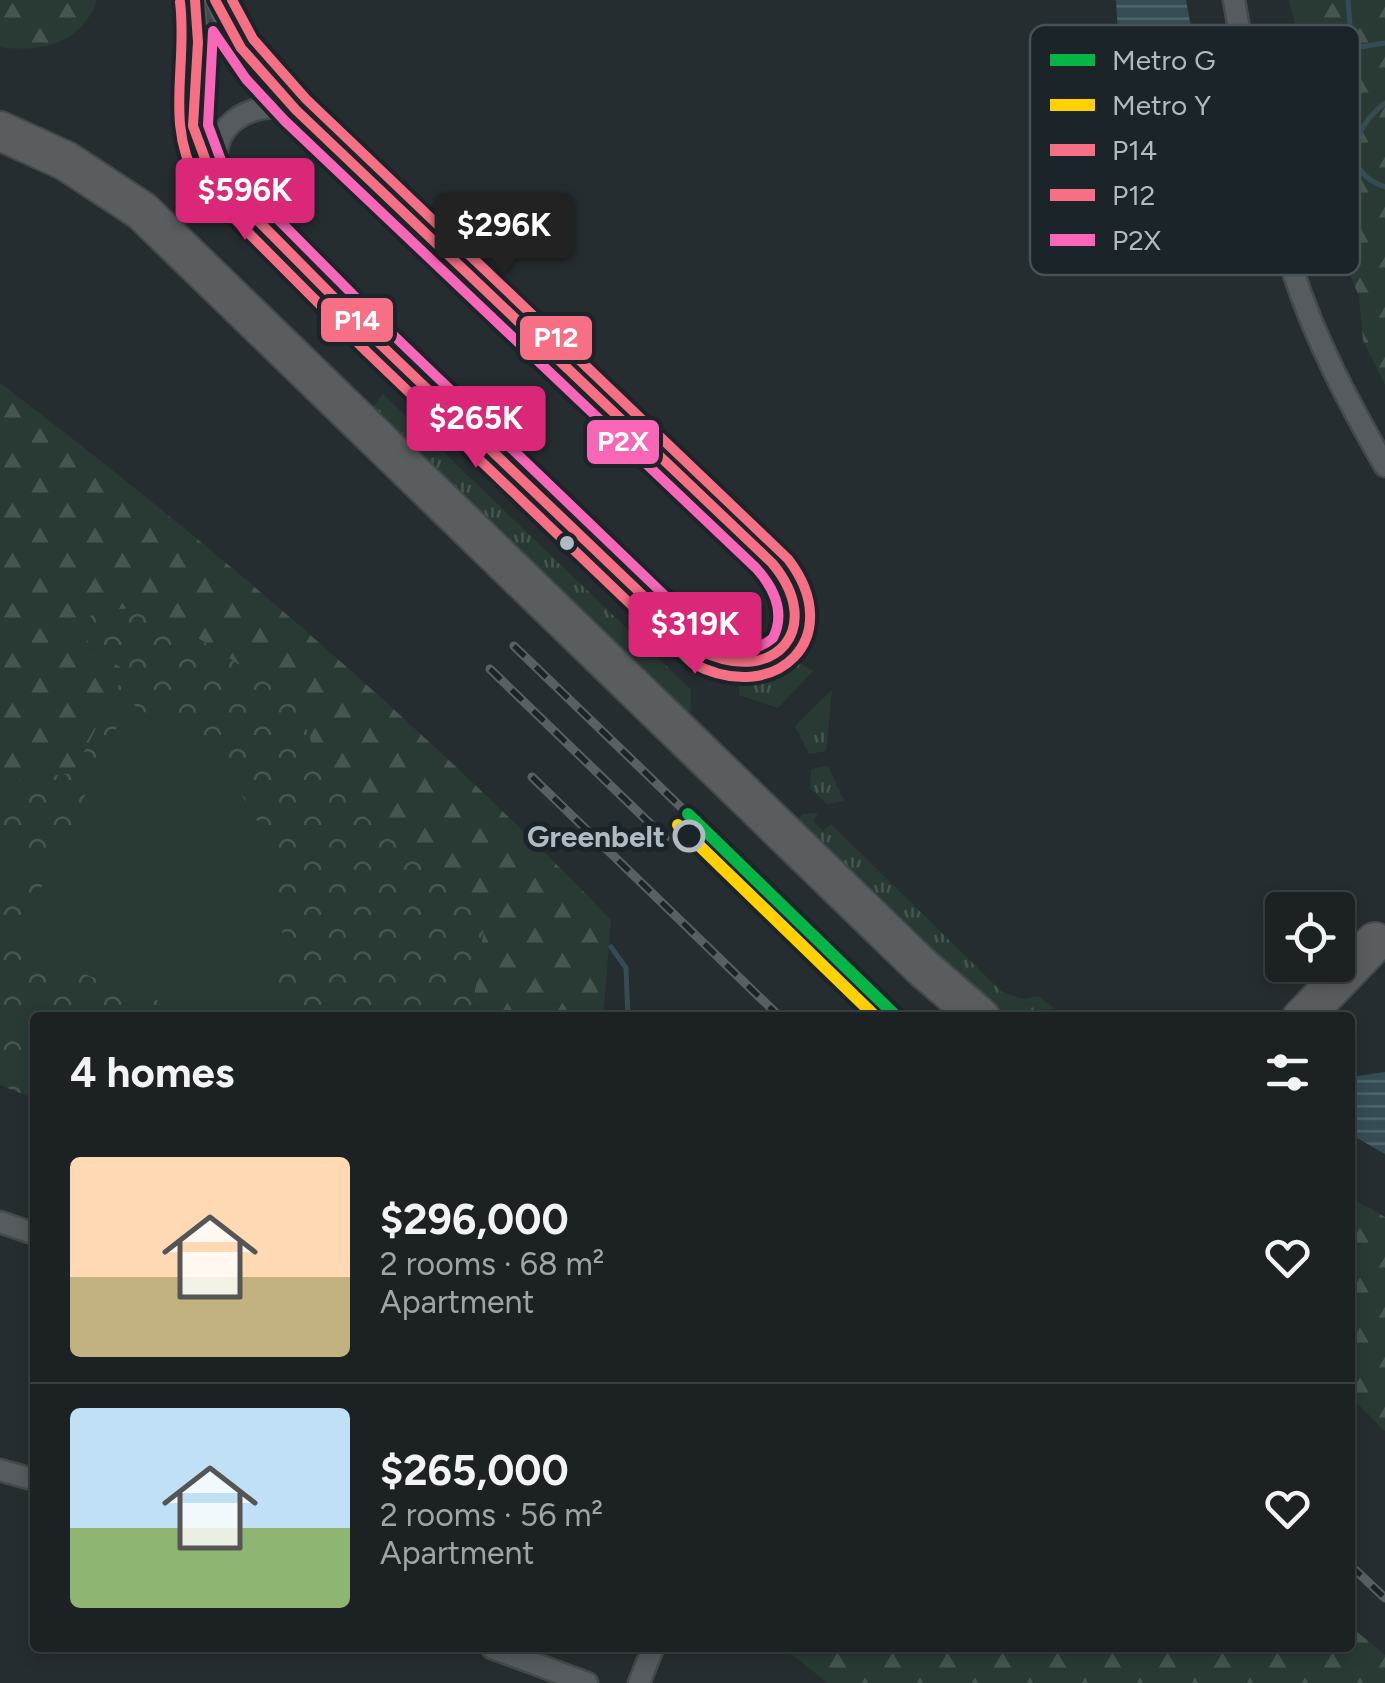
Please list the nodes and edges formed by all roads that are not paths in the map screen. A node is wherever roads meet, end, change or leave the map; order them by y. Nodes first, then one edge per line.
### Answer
1 (195, 0) edge
2 (215, 0) edge
3 (1234, 0) edge
4 (1238, 25) edge
5 (297, 108) junction
6 (0, 131) edge
7 (221, 184) junction
8 (1294, 275) edge
9 (1385, 466) edge
10 (1380, 937) edge
11 (975, 1012) edge
12 (1308, 1012) edge
13 (0, 1222) edge
14 (30, 1232) edge
15 (0, 1470) edge
16 (30, 1479) edge
17 (503, 1652) edge
18 (652, 1652) edge
19 (587, 1683) edge
20 (639, 1683) edge

1 - 7 street
2 - 5 street
3 - 4 street
5 - 7 street
5 - 7 street
6 - 11 highway
8 - 9 street
10 - 12 highway
13 - 14 street
15 - 16 street
17 - 19 street
18 - 20 street

